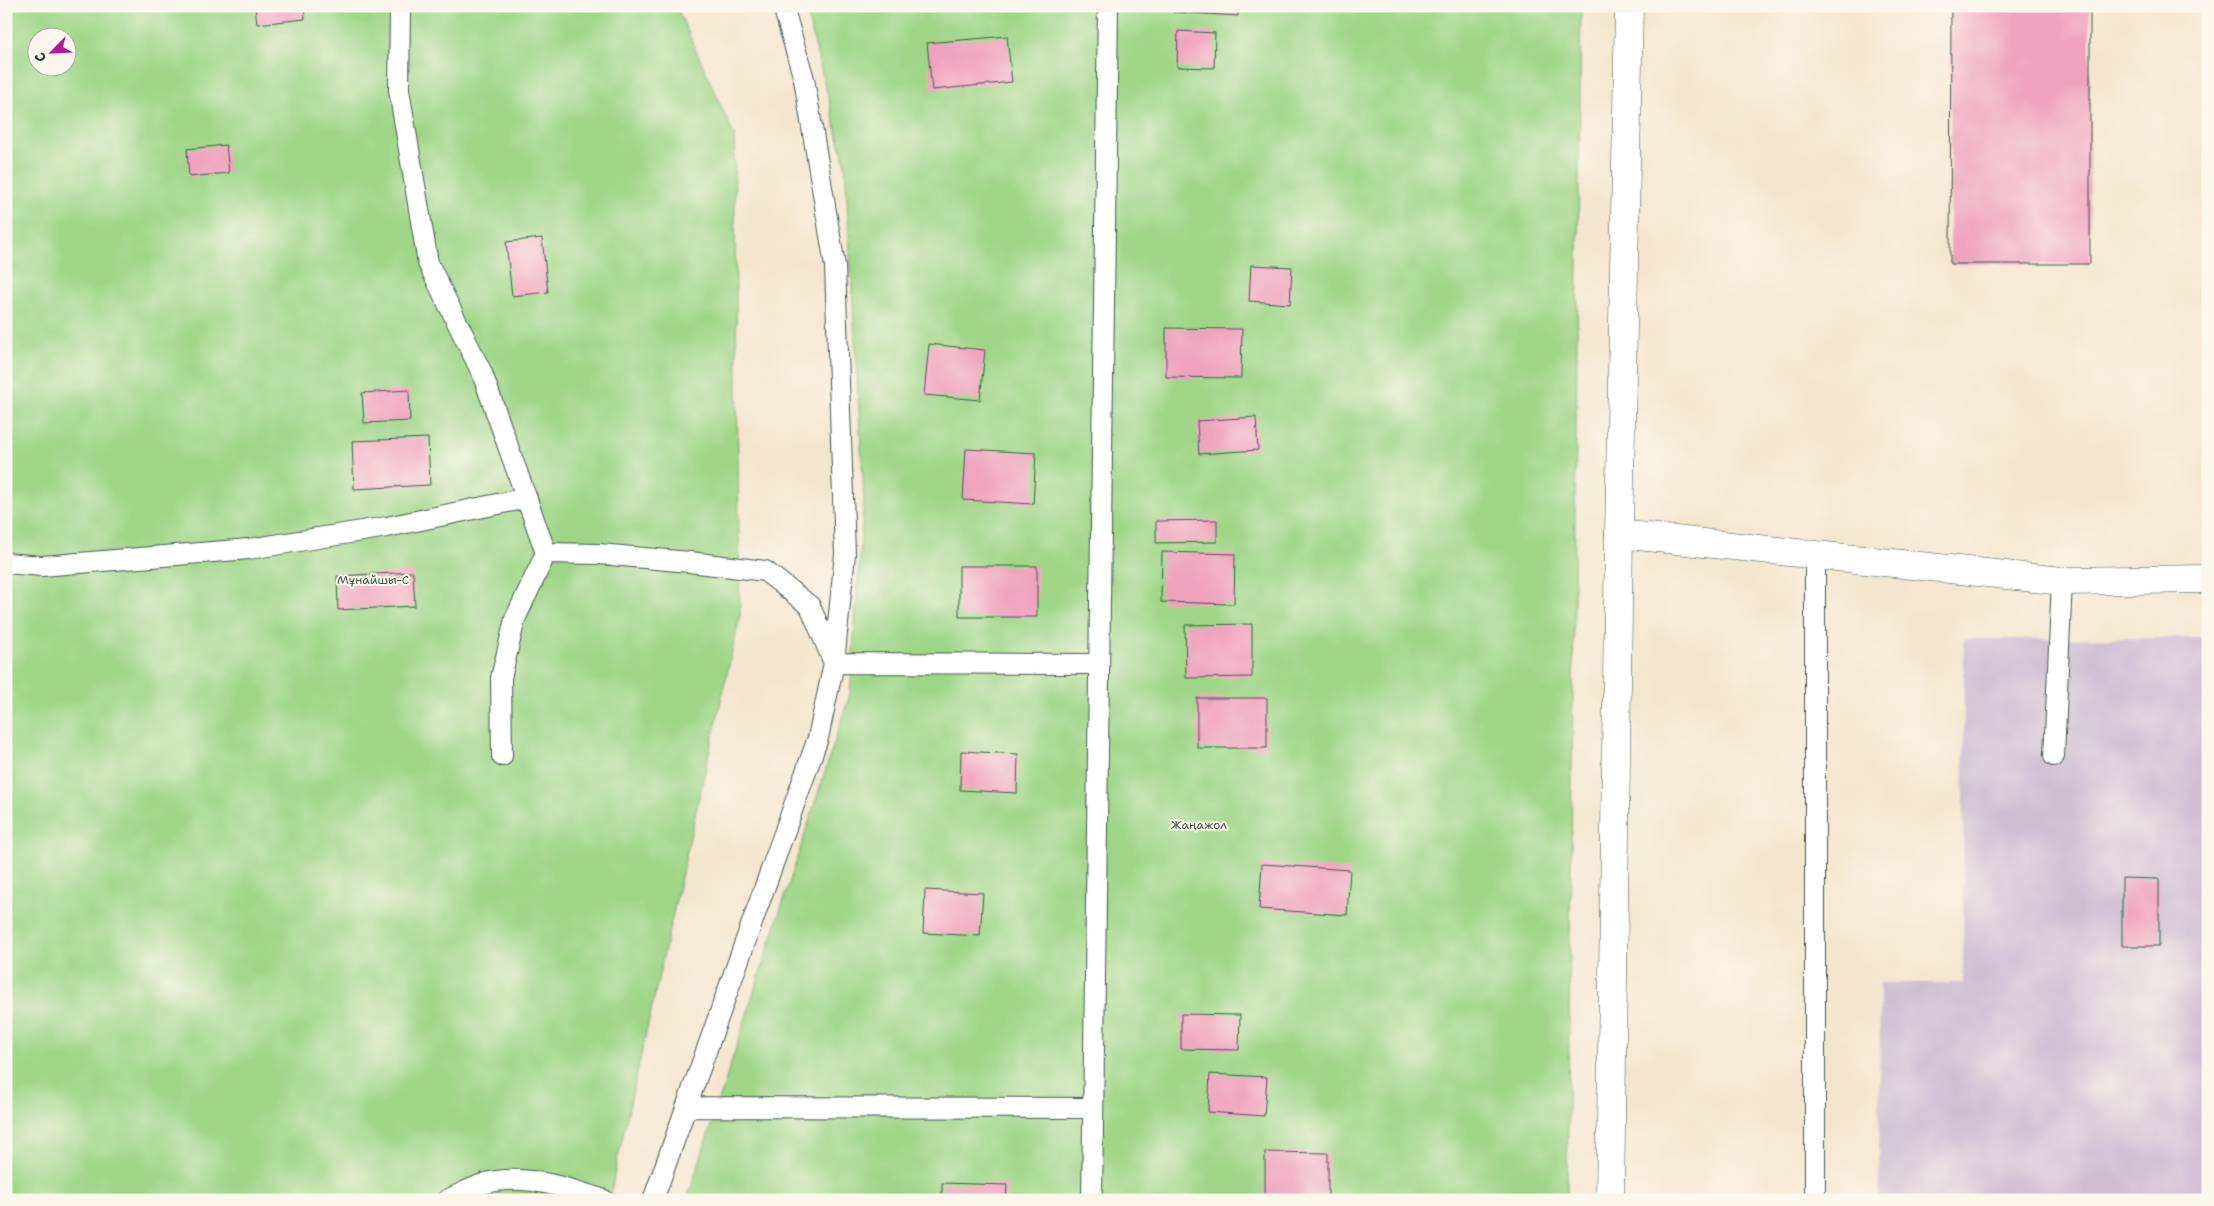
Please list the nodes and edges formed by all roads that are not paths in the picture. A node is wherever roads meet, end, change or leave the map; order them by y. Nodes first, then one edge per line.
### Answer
1 (400, 6) edge
2 (783, 6) edge
3 (1108, 6) edge
4 (1629, 6) edge
5 (527, 498) junction
6 (1619, 534) junction
7 (546, 553) junction
8 (1815, 554) junction
9 (6, 563) edge
10 (2208, 579) edge
11 (2062, 581) junction
12 (834, 662) junction
13 (1098, 664) junction
14 (502, 756) dead end
15 (2054, 756) dead end
16 (686, 1107) junction
17 (1093, 1108) junction
18 (447, 1200) edge
19 (604, 1200) edge
20 (653, 1200) edge
21 (1092, 1200) edge
22 (1610, 1200) edge
23 (1815, 1200) edge

1 - 5 lane
2 - 12 lane
3 - 13 lane
4 - 6 street
5 - 7 lane
5 - 9 lane
6 - 8 street
6 - 22 street
7 - 12 lane
7 - 14 lane
8 - 11 street
8 - 23 lane
10 - 11 street
11 - 15 lane
12 - 13 lane
12 - 16 lane
13 - 17 lane
16 - 17 lane
16 - 20 lane
17 - 21 lane
18 - 19 lane

